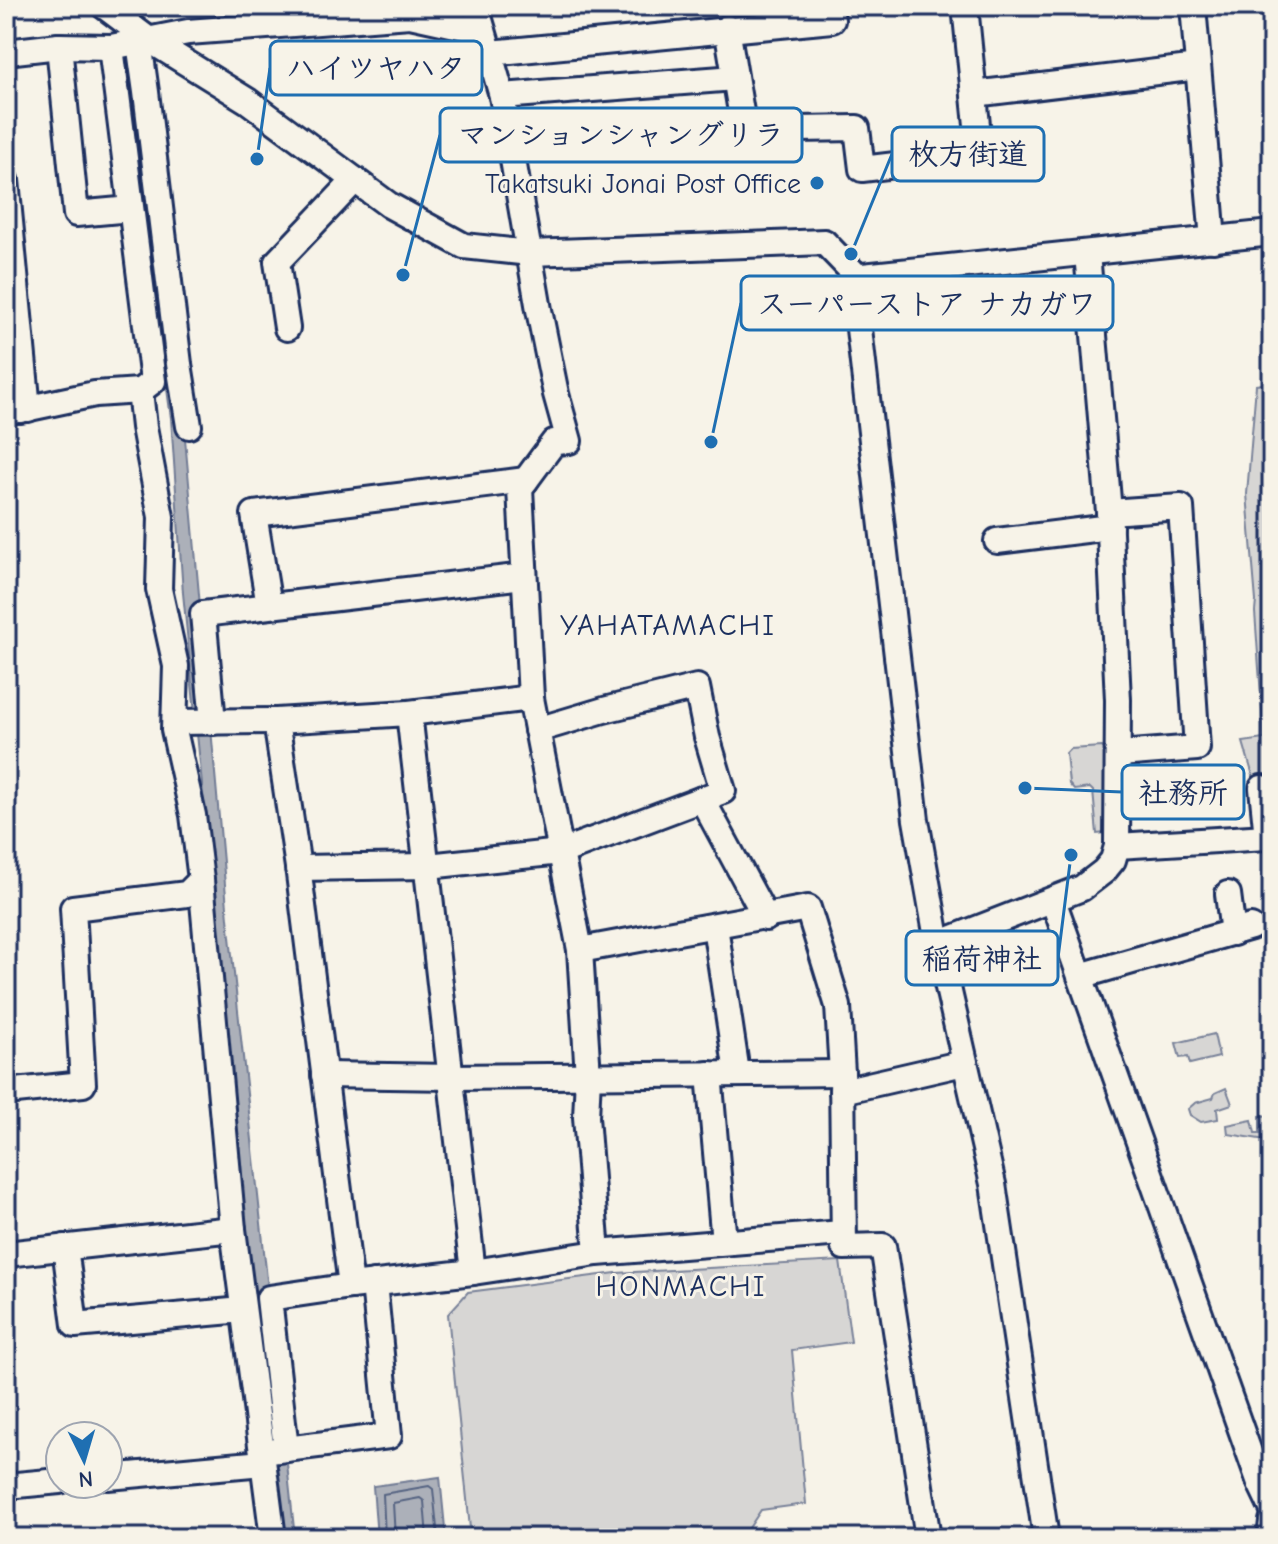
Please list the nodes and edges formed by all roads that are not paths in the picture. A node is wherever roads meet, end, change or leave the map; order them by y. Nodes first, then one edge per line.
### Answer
1 (104, 6) edge
2 (476, 6) edge
3 (830, 6) edge
4 (969, 6) edge
5 (1193, 6) edge
6 (372, 12) edge
7 (281, 15) edge
8 (727, 28) junction
9 (140, 36) junction
10 (486, 42) junction
11 (59, 46) junction
12 (111, 47) junction
13 (6, 52) edge
14 (1198, 67) junction
15 (735, 78) junction
16 (974, 94) junction
17 (502, 96) junction
18 (744, 130) junction
19 (151, 136) junction
20 (123, 139) junction
21 (510, 140) junction
22 (154, 171) junction
23 (127, 174) junction
24 (6, 180) edge
25 (355, 180) junction
26 (132, 214) junction
27 (161, 214) junction
28 (1272, 233) edge
29 (1213, 240) junction
30 (530, 253) junction
31 (1087, 253) junction
32 (853, 277) junction
33 (173, 302) junction
34 (144, 305) junction
35 (287, 328) dead end
36 (179, 364) junction
37 (151, 365) junction
38 (140, 391) junction
39 (17, 410) edge
40 (189, 426) dead end
41 (526, 480) junction
42 (1110, 519) junction
43 (997, 541) dead end
44 (524, 576) junction
45 (269, 606) junction
46 (531, 698) junction
47 (409, 713) junction
48 (276, 721) junction
49 (175, 722) junction
50 (213, 722) junction
51 (537, 730) junction
52 (1119, 754) junction
53 (1262, 788) dead end
54 (702, 799) junction
55 (1117, 846) junction
56 (561, 852) junction
57 (428, 866) junction
58 (298, 868) junction
59 (201, 880) junction
60 (1228, 894) dead end
61 (1053, 900) junction
62 (766, 918) junction
63 (715, 926) junction
64 (938, 944) junction
65 (580, 950) junction
66 (1080, 976) junction
67 (964, 1063) junction
68 (737, 1073) junction
69 (709, 1074) junction
70 (324, 1075) junction
71 (588, 1076) junction
72 (453, 1077) junction
73 (842, 1082) junction
74 (6, 1092) edge
75 (233, 1229) junction
76 (842, 1233) junction
77 (724, 1242) junction
78 (65, 1247) junction
79 (597, 1253) junction
80 (6, 1254) edge
81 (473, 1272) junction
82 (363, 1285) junction
83 (243, 1310) junction
84 (286, 1449) junction
85 (262, 1458) junction
86 (124, 1475) edge
87 (44, 1482) edge
88 (6, 1486) edge
89 (1272, 1508) edge
90 (1272, 1521) edge
91 (273, 1538) edge
92 (928, 1538) edge
93 (1046, 1538) edge
94 (1270, 1538) edge

1 - 9 street
2 - 10 street
3 - 8 street
4 - 16 street
5 - 14 street
6 - 7 street
6 - 10 street
7 - 9 street
8 - 10 street
8 - 15 street
9 - 12 street
9 - 19 street
9 - 25 street
10 - 17 street
11 - 12 street
11 - 13 street
11 - 26 street
12 - 20 street
14 - 16 street
14 - 29 street
15 - 17 street
15 - 18 street
16 - 18 street
17 - 21 street
18 - 21 street
19 - 20 street
19 - 22 street
20 - 23 street
21 - 30 street
22 - 23 street
22 - 27 street
23 - 26 street
24 - 39 street
25 - 30 street
25 - 35 street
26 - 27 street
26 - 34 street
27 - 33 street
28 - 29 street
29 - 31 street
30 - 32 street
30 - 41 street
31 - 32 street
31 - 42 street
32 - 64 street
33 - 34 street
33 - 36 street
34 - 37 street
36 - 37 street
36 - 40 street
37 - 38 street
38 - 39 street
38 - 49 street
41 - 44 street
41 - 45 street
42 - 43 street
42 - 52 street
42 - 52 street
44 - 45 street
44 - 46 street
45 - 50 street
46 - 47 street
46 - 51 street
47 - 48 street
47 - 57 street
48 - 50 street
48 - 58 street
49 - 50 street
49 - 59 street
51 - 54 street
51 - 56 street
52 - 55 street
53 - 55 street
54 - 56 street
54 - 62 street
55 - 61 street
56 - 57 street
56 - 65 street
57 - 58 street
57 - 72 street
58 - 70 street
59 - 74 street
59 - 75 street
60 - 66 street
61 - 64 street
61 - 66 street
62 - 63 street
62 - 73 street
63 - 65 street
63 - 68 street
64 - 67 street
65 - 71 street
66 - 89 street
67 - 73 street
67 - 93 street
68 - 69 street
68 - 73 street
69 - 71 street
69 - 77 street
70 - 72 street
70 - 82 street
71 - 72 street
71 - 79 street
72 - 81 street
73 - 76 street
75 - 78 street
75 - 83 street
76 - 77 street
76 - 92 street
77 - 79 street
78 - 80 street
78 - 83 street
79 - 81 street
81 - 82 street
82 - 84 street
82 - 84 street
83 - 85 street
84 - 85 street
85 - 86 street
85 - 91 street
87 - 88 street
90 - 94 street

